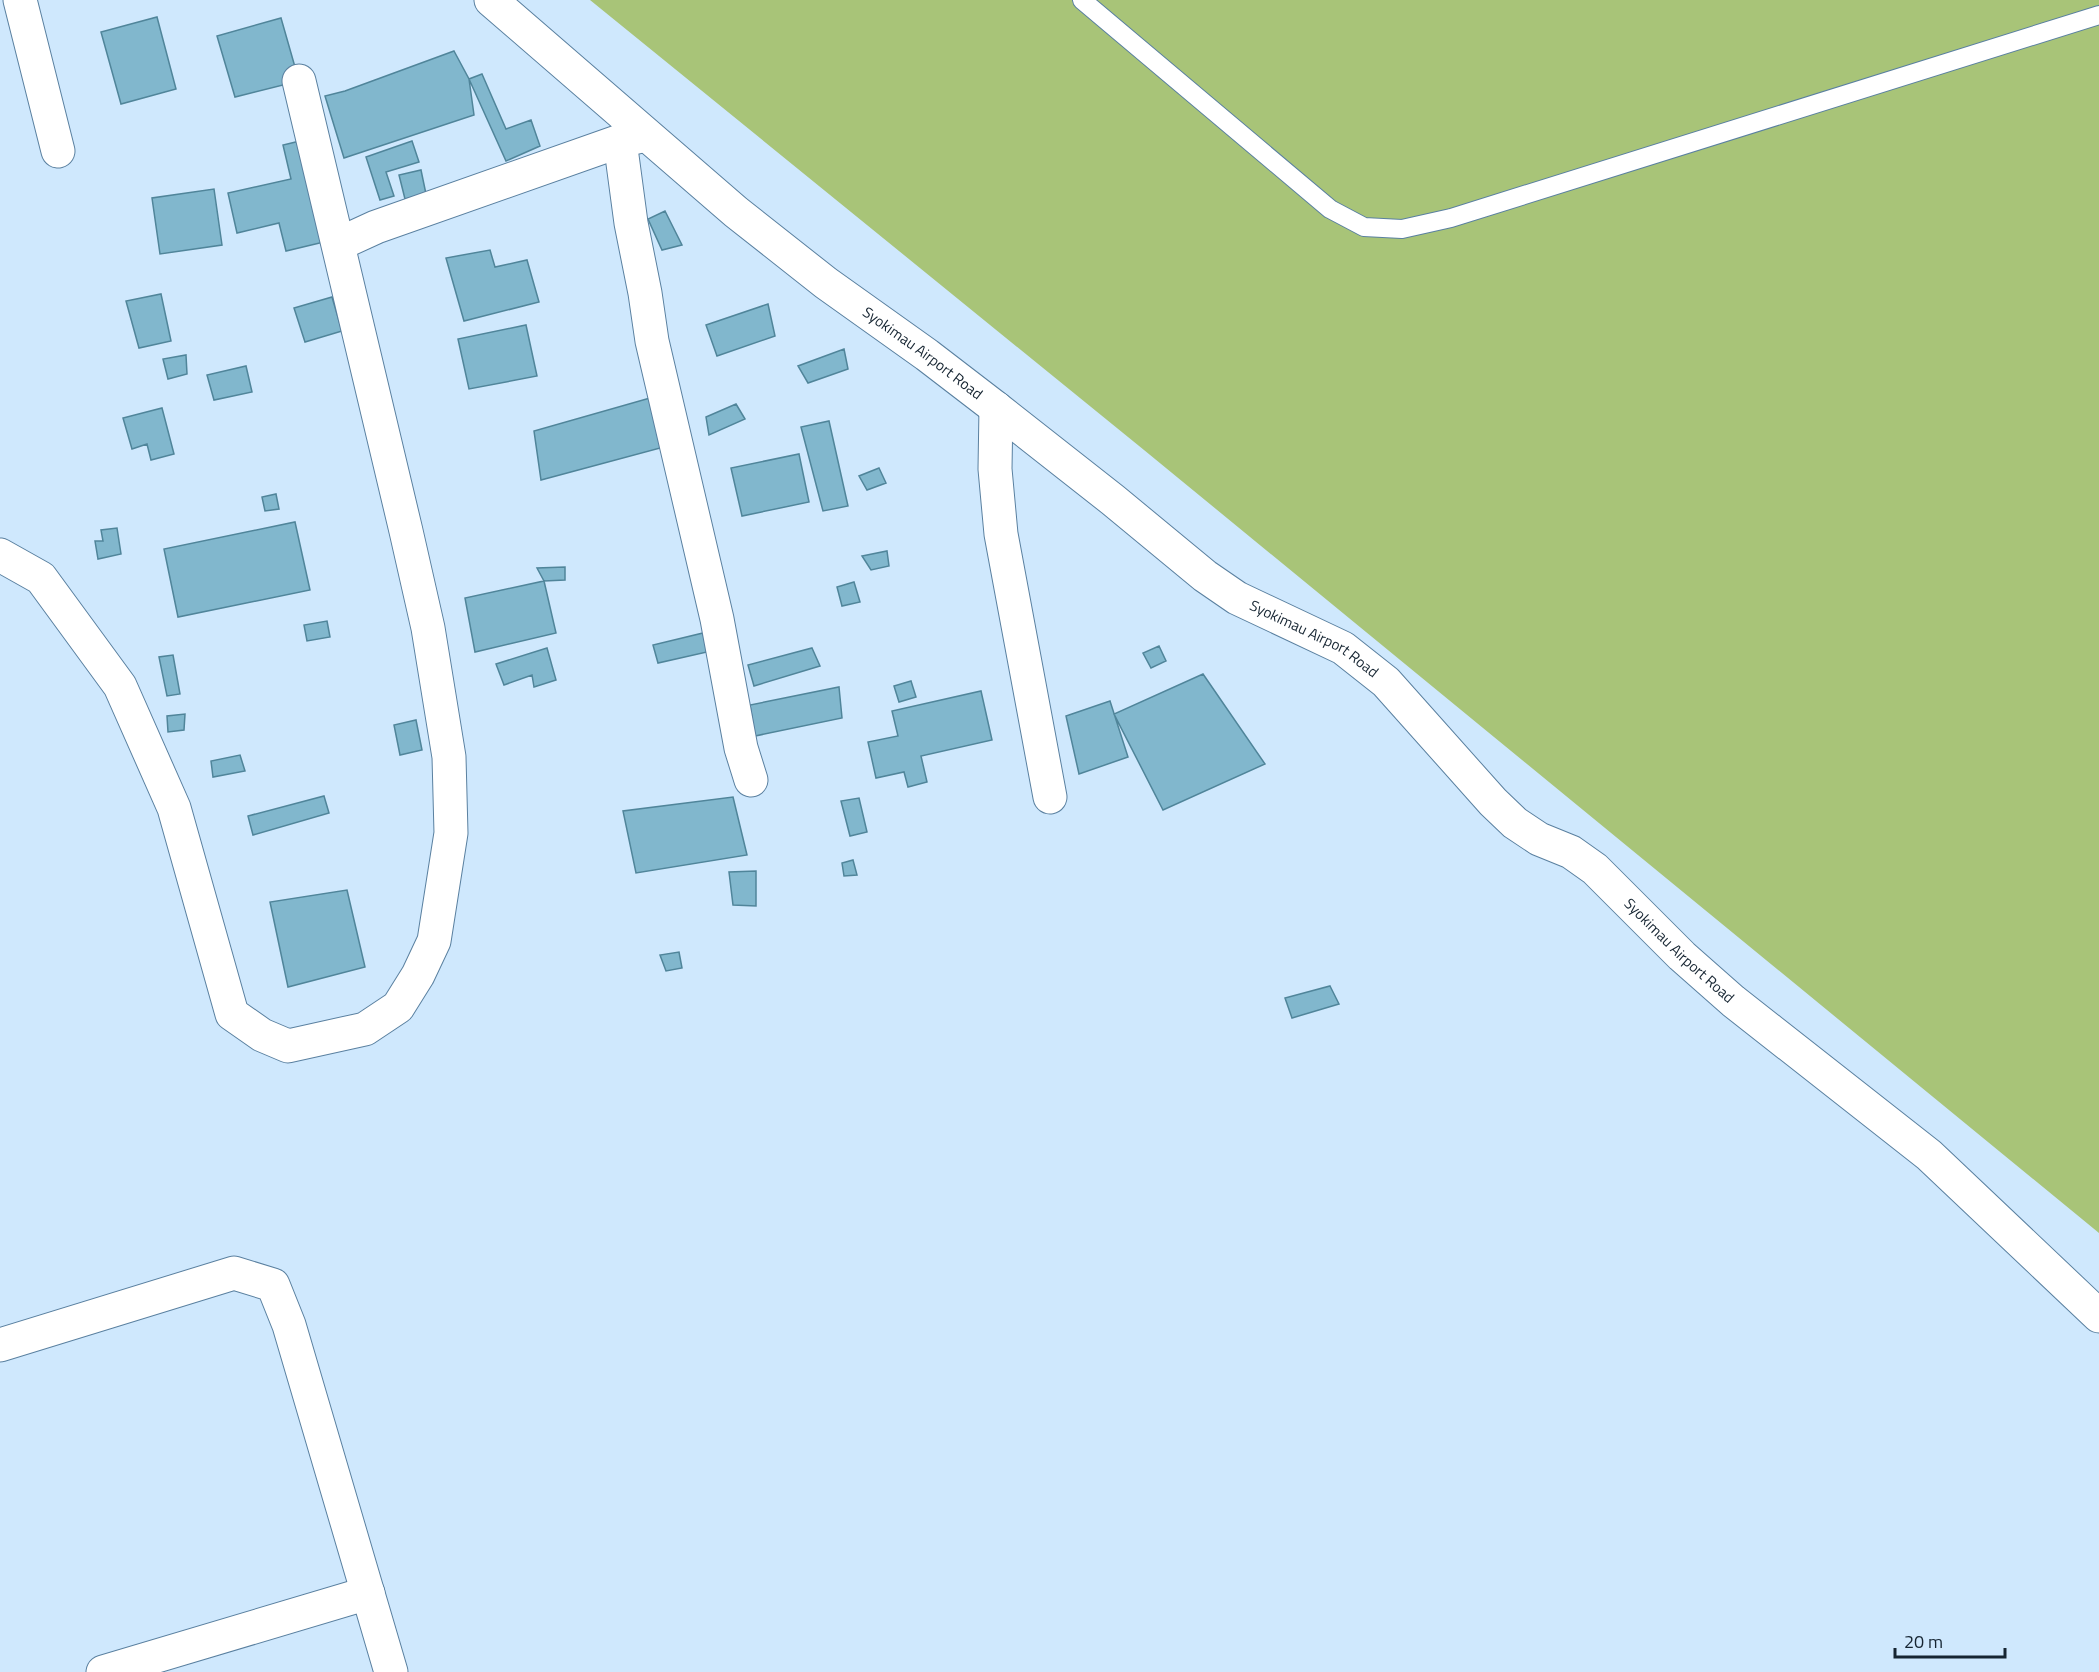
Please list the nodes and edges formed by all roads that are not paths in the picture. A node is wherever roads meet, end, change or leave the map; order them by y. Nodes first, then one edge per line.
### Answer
1 (20, 0) edge
2 (491, 0) edge
3 (1082, 0) edge
4 (2099, 15) edge
5 (300, 81) dead end
6 (634, 138) junction
7 (58, 151) dead end
8 (339, 244) junction
9 (996, 408) junction
10 (0, 555) edge
11 (751, 780) dead end
12 (1050, 797) dead end
13 (2099, 1316) edge
14 (0, 1345) edge
15 (368, 1593) junction
16 (103, 1672) edge
17 (391, 1672) edge

1 - 7 street
2 - 6 street, Syokimau Airport Road
3 - 4 lane
5 - 8 street
6 - 8 street
6 - 9 street, Syokimau Airport Road
6 - 11 street
8 - 10 street
9 - 12 street
9 - 13 street, Syokimau Airport Road
14 - 15 street
15 - 16 street
15 - 17 street

